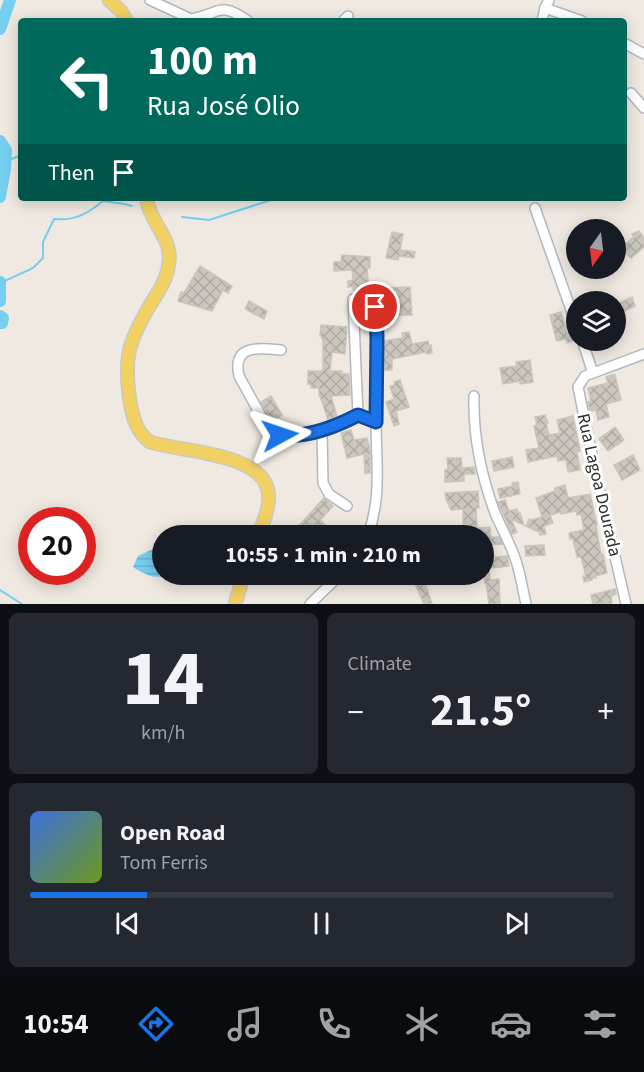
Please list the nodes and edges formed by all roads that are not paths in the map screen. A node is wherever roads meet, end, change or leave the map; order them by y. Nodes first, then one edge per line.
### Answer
1 (150, 0) edge
2 (113, 1) edge
3 (547, 4) edge
4 (126, 18) edge
5 (189, 18) edge
6 (195, 18) edge
7 (245, 18) edge
8 (576, 18) edge
9 (627, 45) edge
10 (644, 54) edge
11 (631, 93) dead end
12 (644, 108) edge
13 (147, 201) edge
14 (535, 208) dead end
15 (566, 296) edge
16 (353, 299) dead end
17 (375, 307) dead end
18 (281, 350) dead end
19 (586, 351) edge
20 (644, 354) edge
21 (593, 373) junction
22 (474, 396) dead end
23 (358, 415) junction
24 (376, 422) junction
25 (322, 430) junction
26 (347, 506) dead end
27 (262, 525) edge
28 (372, 525) edge
29 (241, 585) edge
30 (330, 585) edge
31 (235, 604) edge
32 (310, 604) edge
33 (526, 604) edge
34 (626, 604) edge

1 - 5 street
2 - 4 main road
3 - 8 street
6 - 7 street
9 - 10 street
11 - 12 street
13 - 27 main road
14 - 15 street
16 - 23 street
17 - 24 street
18 - 25 street
19 - 21 street
20 - 21 street
21 - 34 street, Rua Lagoa Dourada
22 - 33 street
23 - 24 street
23 - 25 street
24 - 28 street
25 - 26 street
29 - 31 main road
30 - 32 street

